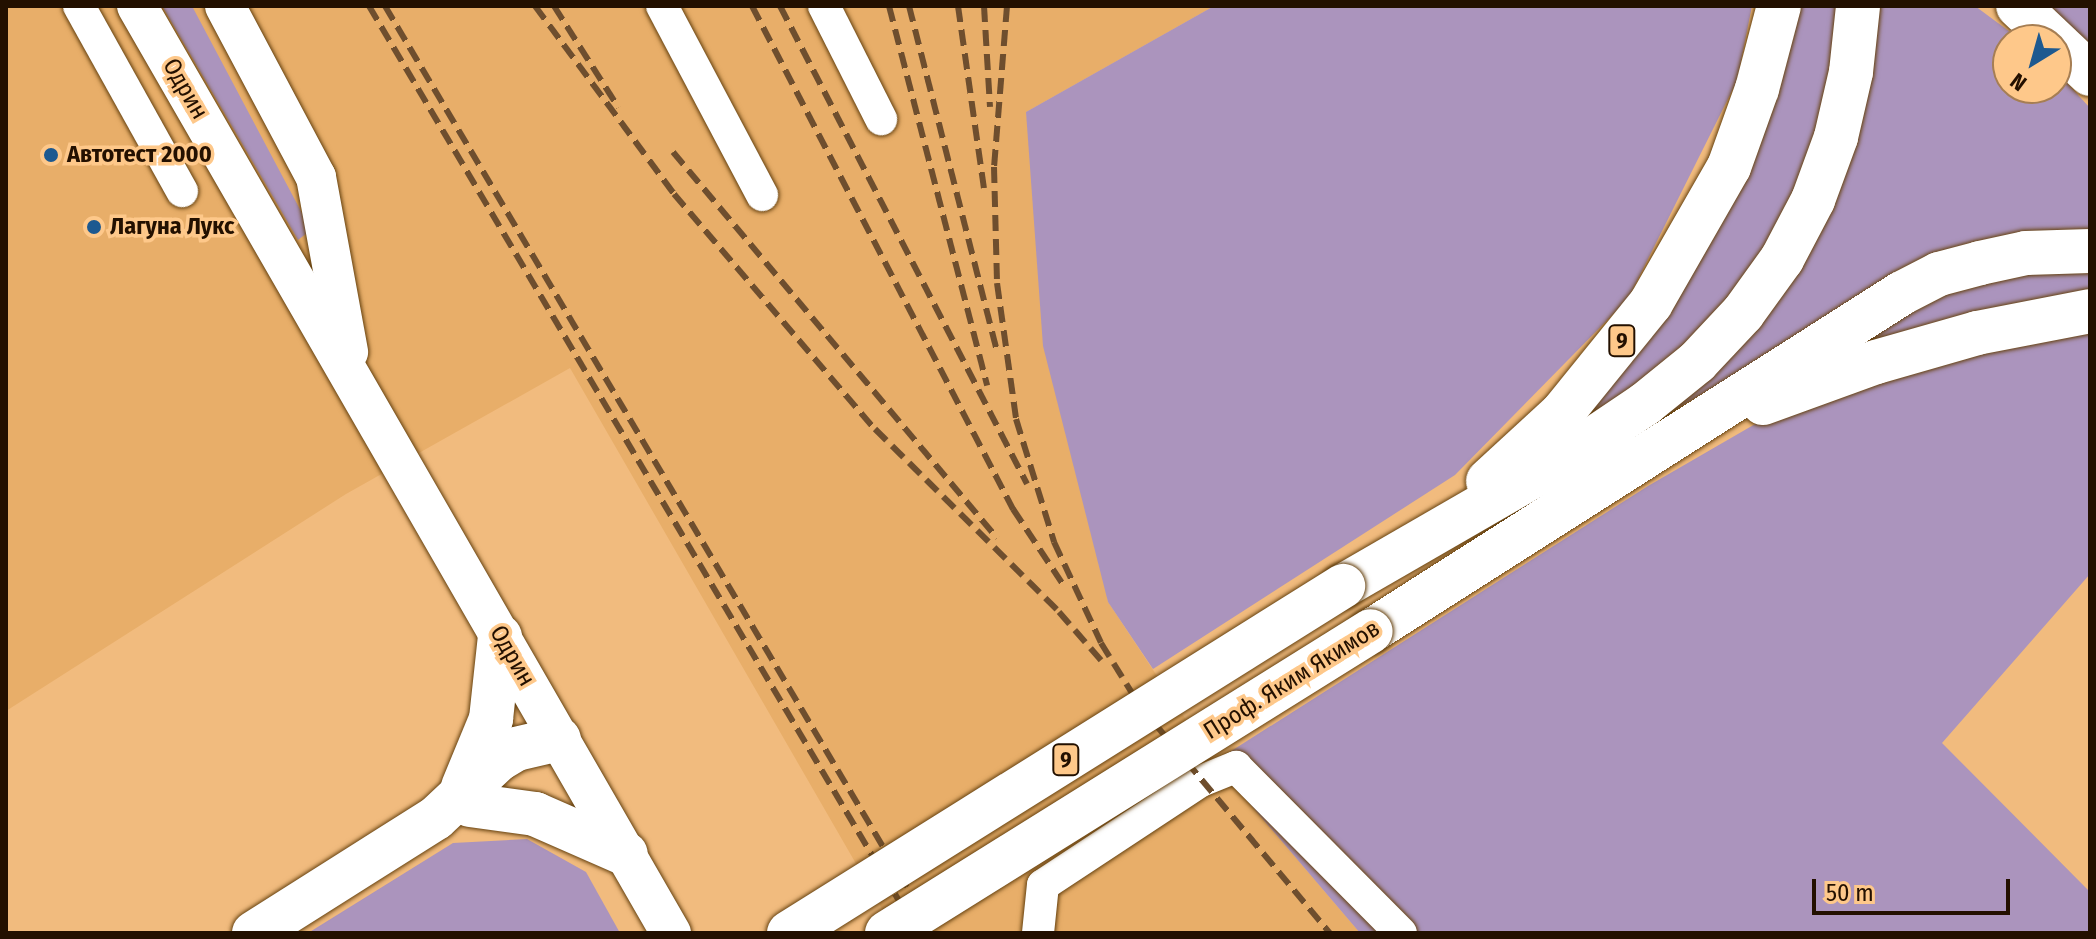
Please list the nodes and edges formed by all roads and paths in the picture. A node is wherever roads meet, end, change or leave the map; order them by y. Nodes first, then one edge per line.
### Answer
1 (79, 6) edge
2 (137, 6) edge
3 (225, 6) edge
4 (662, 6) edge
5 (824, 6) edge
6 (1779, 6) edge
7 (1858, 6) edge
8 (2018, 6) edge
9 (2090, 74) edge
10 (881, 119) dead end
11 (182, 191) dead end
12 (762, 195) dead end
13 (2090, 251) edge
14 (2090, 311) edge
15 (353, 379) junction
16 (1697, 428) junction
17 (1343, 586) junction
18 (500, 636) junction
19 (559, 739) junction
20 (455, 808) junction
21 (626, 854) junction
22 (254, 933) edge
23 (671, 933) edge
24 (789, 933) edge
25 (887, 933) edge
26 (1038, 933) edge
27 (1401, 933) edge

1 - 11 lane
2 - 15 main road, Одрин
3 - 15 main road, Одрин
4 - 12 lane
5 - 10 lane
6 - 17 highway, 9
7 - 17 highway
8 - 9 highway
13 - 16 highway, 9
14 - 16 highway
15 - 18 main road, Одрин
16 - 25 highway, Проф. Яким Якимов / 9, bridge
17 - 24 highway, 9, bridge
18 - 19 main road, Одрин
18 - 20 highway
19 - 20 highway
19 - 21 main road, Одрин
20 - 21 highway
20 - 22 highway
21 - 23 main road, Одрин
26 - 27 lane

